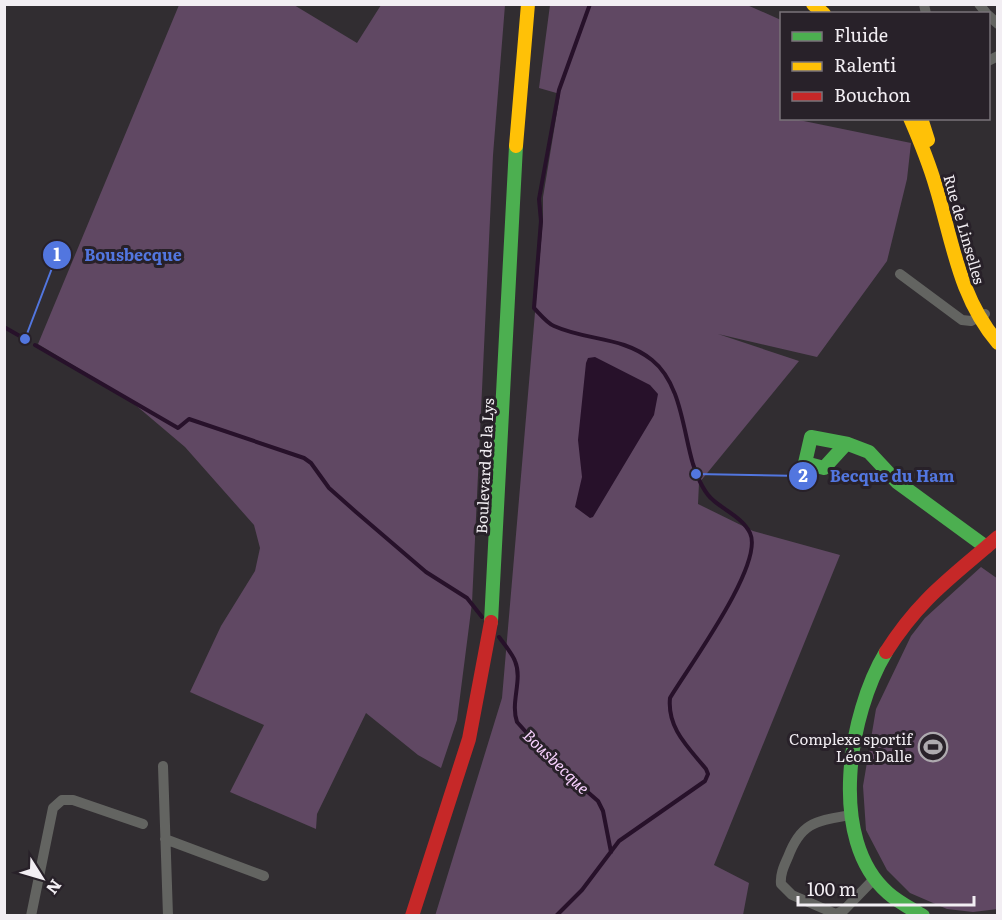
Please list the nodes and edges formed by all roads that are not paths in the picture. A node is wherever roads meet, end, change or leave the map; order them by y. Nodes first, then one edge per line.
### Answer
1 (528, 6) edge
2 (911, 120) edge
3 (922, 120) edge
4 (900, 274) dead end
5 (981, 316) junction
6 (998, 337) edge
7 (998, 343) edge
8 (845, 445) dead end
9 (998, 537) edge
10 (986, 547) junction
11 (163, 766) dead end
12 (850, 815) junction
13 (143, 824) dead end
14 (165, 839) junction
15 (264, 876) dead end
16 (875, 878) junction
17 (31, 915) edge
18 (168, 915) edge
19 (412, 915) edge
20 (923, 915) edge

1 - 19 street, Boulevard de la Lys
2 - 5 street, Rue de Linselles
3 - 5 street, Rue de Linselles
4 - 5 street
5 - 6 street, Rue de Linselles
5 - 7 street, Rue de Linselles
8 - 10 street
9 - 10 street
10 - 12 street
11 - 14 street
12 - 16 street
12 - 16 street
13 - 17 street
14 - 15 street
14 - 18 street
16 - 20 street

